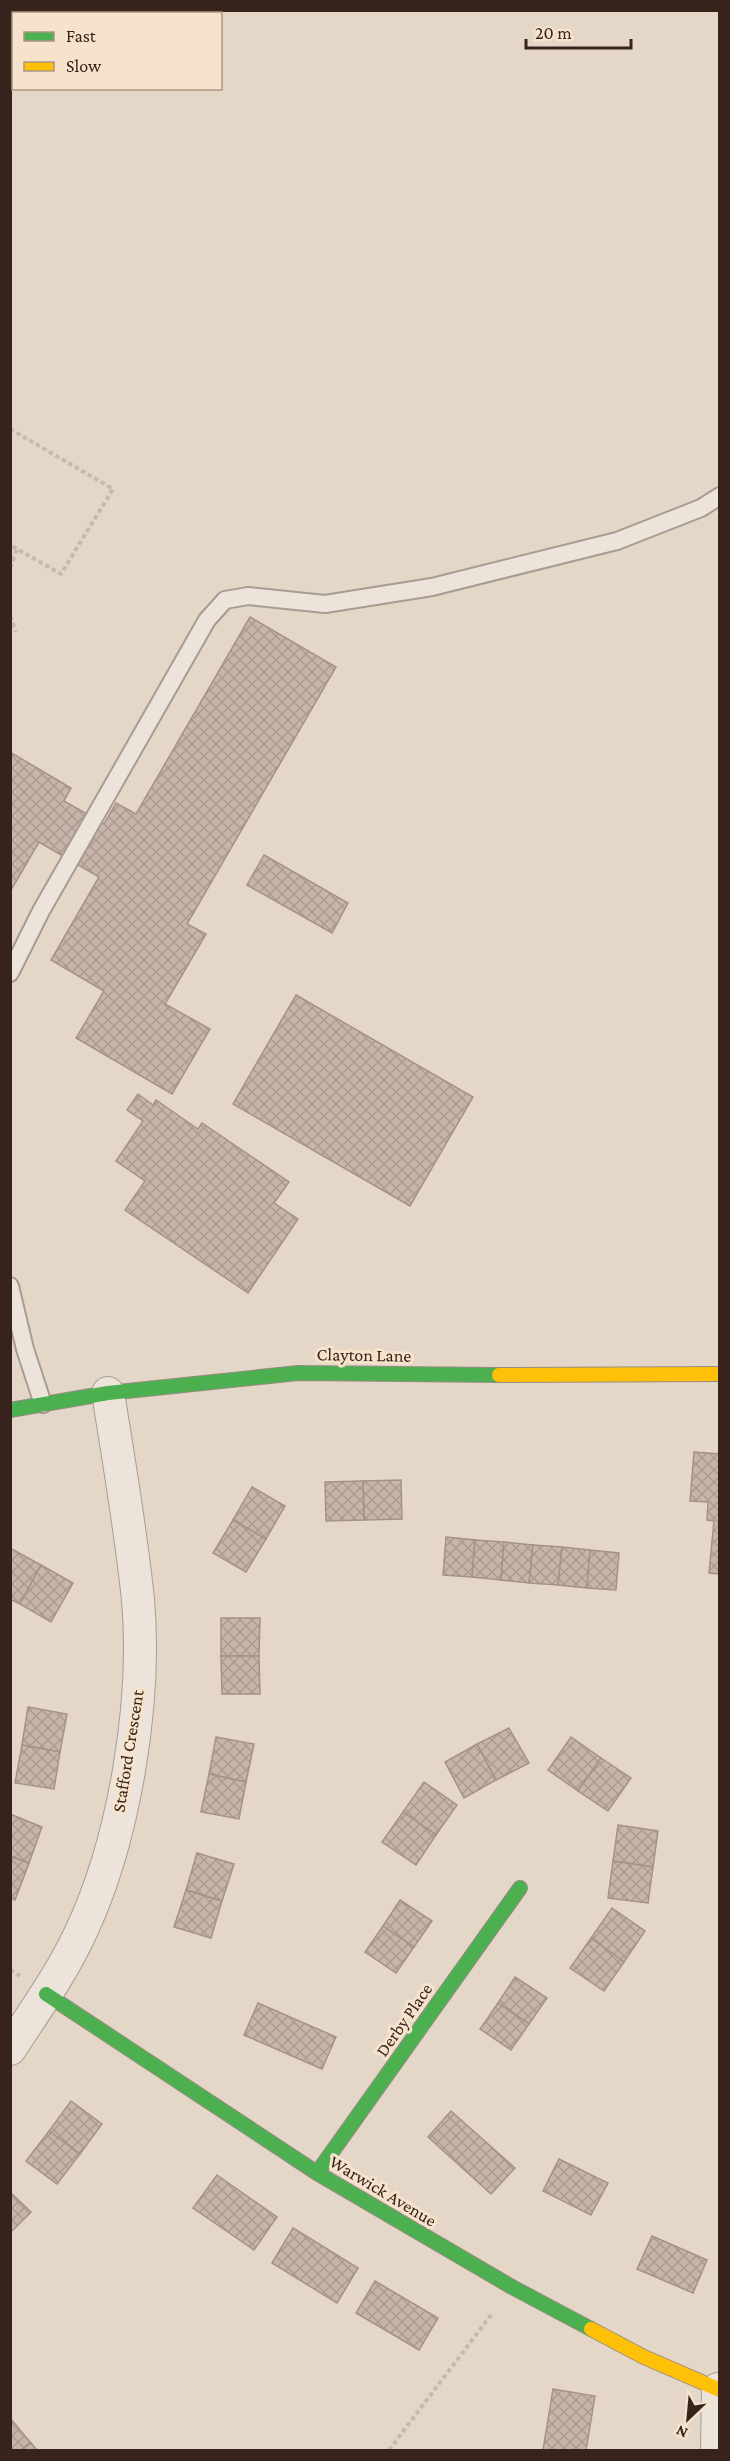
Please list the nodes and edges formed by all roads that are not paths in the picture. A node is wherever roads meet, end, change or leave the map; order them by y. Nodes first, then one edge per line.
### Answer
1 (720, 496) edge
2 (10, 973) edge
3 (10, 1286) edge
4 (720, 1374) edge
5 (108, 1394) junction
6 (43, 1404) junction
7 (10, 1410) edge
8 (520, 1888) dead end
9 (46, 1994) junction
10 (10, 2049) edge
11 (317, 2173) junction
12 (719, 2390) edge
13 (717, 2451) edge

1 - 2 lane
3 - 6 lane
4 - 5 street, Clayton Lane
5 - 6 street, Clayton Lane
5 - 9 street, Stafford Crescent
6 - 7 street, Clayton Lane
8 - 11 street, Derby Place
9 - 10 street, Stafford Crescent
9 - 11 street, Warwick Avenue
11 - 12 street, Warwick Avenue
12 - 13 street

